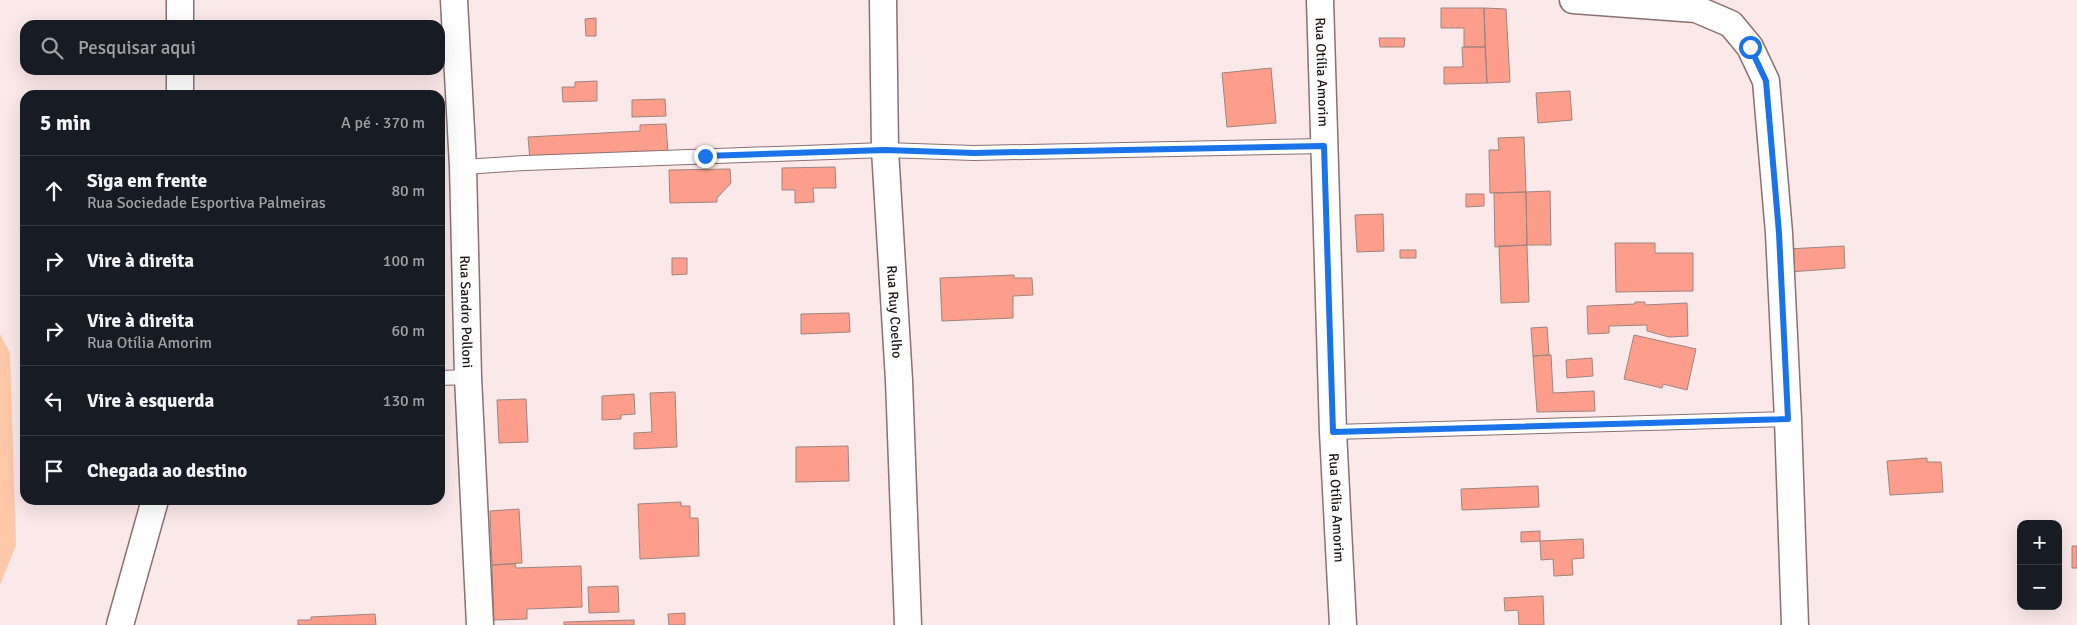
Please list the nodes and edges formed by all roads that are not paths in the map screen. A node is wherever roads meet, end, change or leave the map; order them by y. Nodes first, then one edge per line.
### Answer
1 (180, 0) edge
2 (454, 0) edge
3 (883, 0) edge
4 (1320, 0) edge
5 (1573, 0) edge
6 (180, 20) edge
7 (180, 75) edge
8 (180, 90) edge
9 (1324, 146) junction
10 (885, 150) junction
11 (463, 167) junction
12 (468, 377) junction
13 (445, 378) edge
14 (1788, 419) junction
15 (1333, 432) junction
16 (154, 505) edge
17 (120, 625) edge
18 (480, 625) edge
19 (908, 625) edge
20 (1343, 625) edge
21 (1795, 625) edge

1 - 6 street
2 - 11 street, Rua Sandro Polloni
3 - 10 street, Rua Ruy Coelho
4 - 9 street, Rua Otília Amorim
5 - 14 street
7 - 8 street
9 - 10 lane
9 - 15 street, Rua Otília Amorim
10 - 11 lane
10 - 19 street, Rua Ruy Coelho
11 - 12 street, Rua Sandro Polloni
12 - 13 lane
12 - 18 street, Rua Sandro Polloni
14 - 15 lane
14 - 21 street
15 - 20 street, Rua Otília Amorim
16 - 17 street

